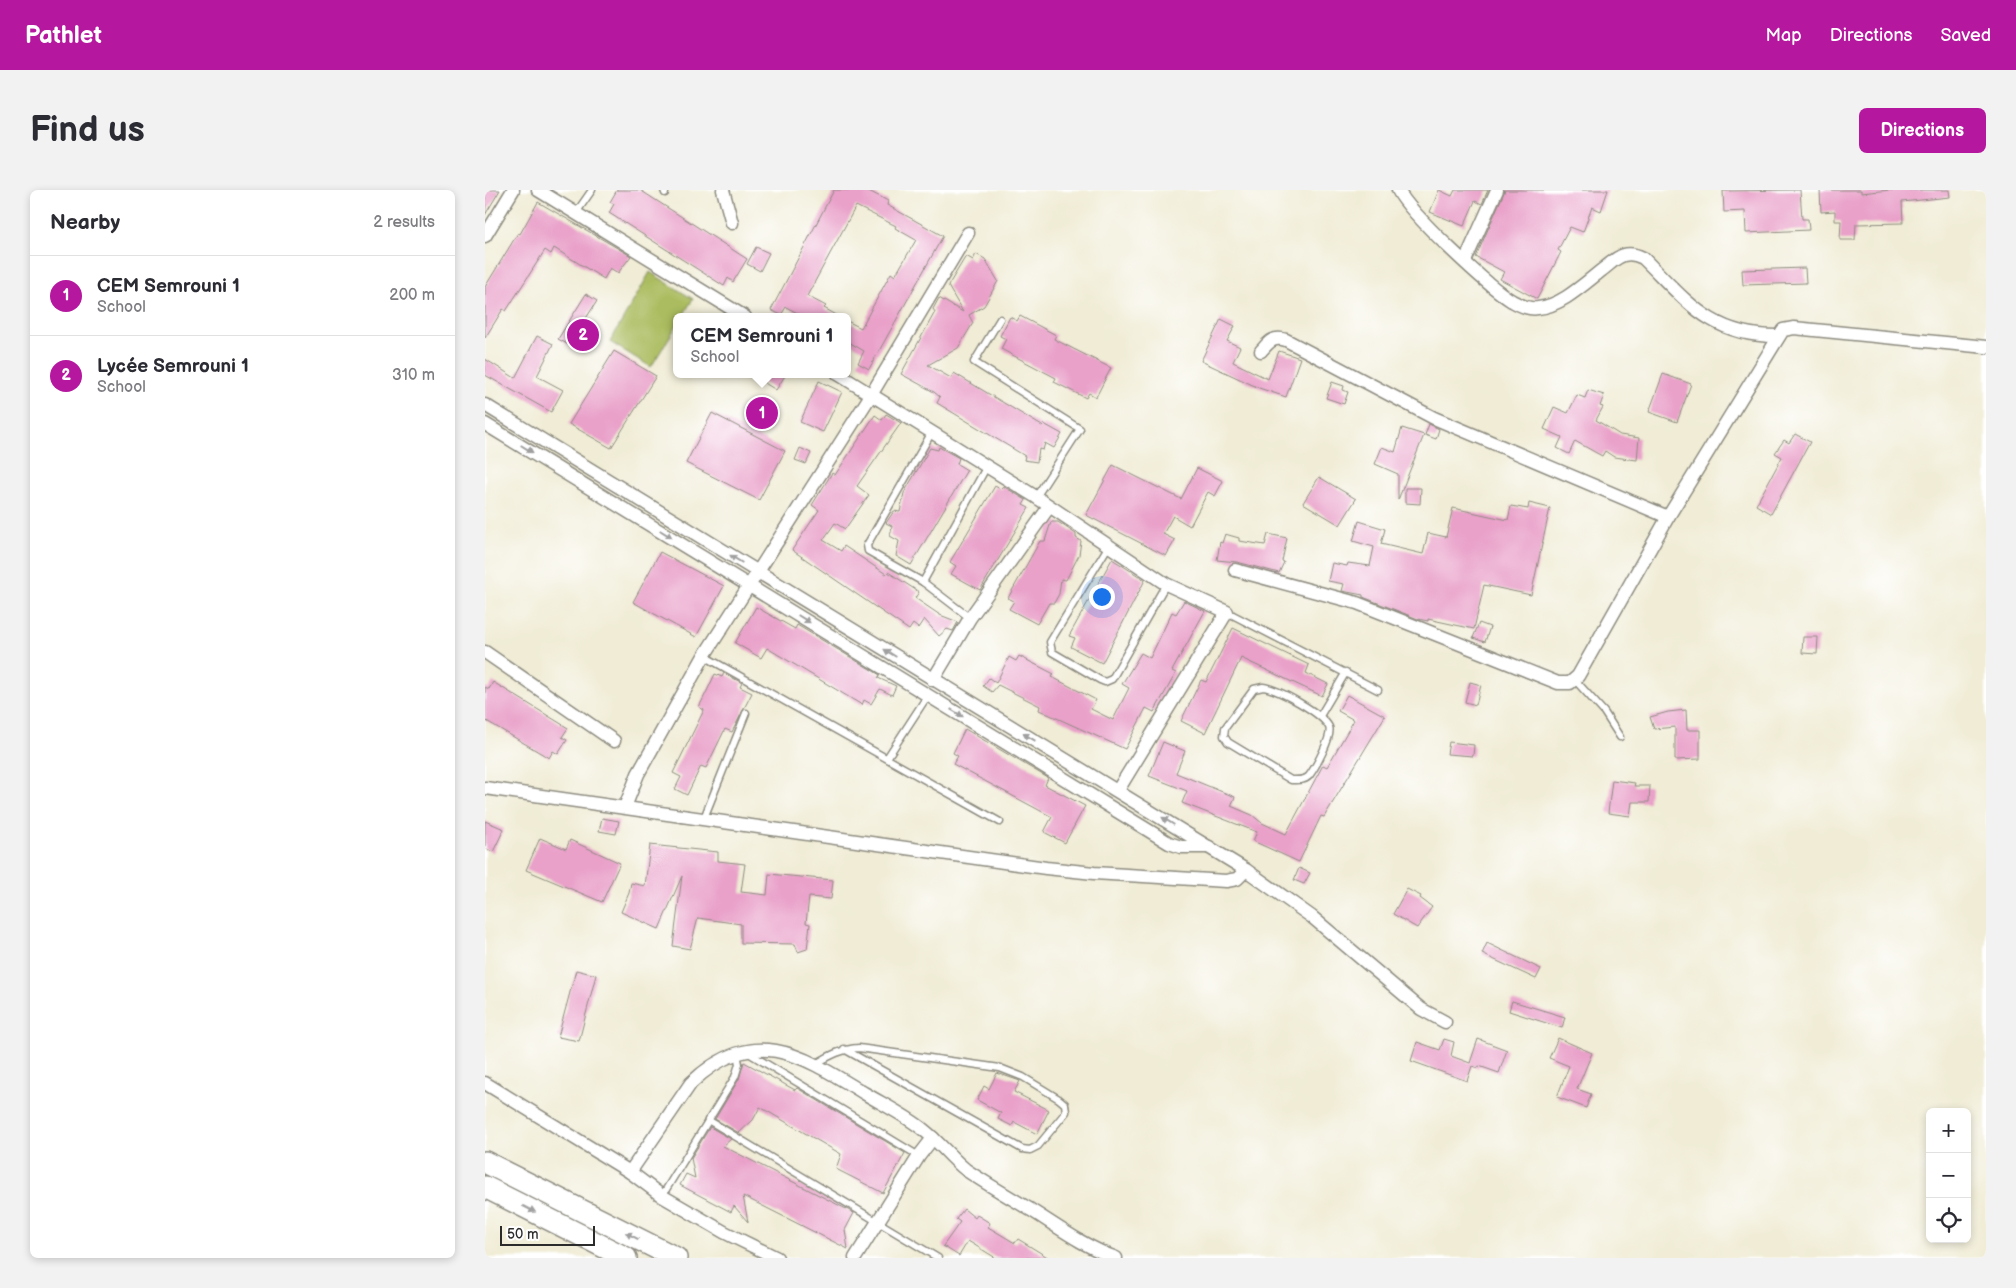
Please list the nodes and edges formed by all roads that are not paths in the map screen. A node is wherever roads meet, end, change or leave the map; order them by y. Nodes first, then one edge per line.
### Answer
1 (513, 190) edge
2 (538, 190) edge
3 (592, 190) edge
4 (723, 190) edge
5 (1398, 190) edge
6 (1497, 190) edge
7 (576, 213) junction
8 (732, 223) dead end
9 (968, 233) dead end
10 (485, 236) edge
11 (1465, 261) junction
12 (738, 313) edge
13 (1000, 320) dead end
14 (1779, 336) junction
15 (1986, 347) edge
16 (1261, 351) dead end
17 (844, 378) edge
18 (871, 395) junction
19 (485, 405) edge
20 (485, 424) edge
21 (932, 432) junction
22 (987, 466) junction
23 (1036, 497) junction
24 (1049, 507) junction
25 (1668, 517) junction
26 (1108, 546) junction
27 (1235, 570) dead end
28 (757, 572) junction
29 (923, 582) junction
30 (1166, 584) junction
31 (748, 585) junction
32 (1227, 612) junction
33 (970, 618) junction
34 (485, 652) edge
35 (704, 656) junction
36 (1346, 672) junction
37 (933, 680) junction
38 (1575, 680) junction
39 (1378, 690) dead end
40 (928, 695) junction
41 (746, 713) dead end
42 (1320, 716) junction
43 (1620, 737) dead end
44 (614, 741) dead end
45 (887, 758) junction
46 (485, 788) edge
47 (1118, 790) junction
48 (625, 807) junction
49 (704, 818) junction
50 (1000, 822) dead end
51 (1209, 847) junction
52 (1246, 870) junction
53 (1445, 1022) dead end
54 (844, 1050) junction
55 (742, 1053) junction
56 (816, 1064) junction
57 (485, 1082) edge
58 (708, 1120) junction
59 (933, 1138) junction
60 (919, 1156) junction
61 (485, 1162) edge
62 (630, 1172) junction
63 (485, 1187) edge
64 (662, 1196) junction
65 (877, 1222) junction
66 (625, 1258) edge
67 (675, 1258) edge
68 (777, 1258) edge
69 (855, 1258) edge
70 (938, 1258) edge
71 (1116, 1258) edge

1 - 10 street
2 - 7 street
3 - 7 lane
4 - 8 street
5 - 11 street
6 - 11 street
7 - 12 street
9 - 18 street
11 - 14 street
13 - 23 lane
14 - 15 street
14 - 25 street
16 - 25 street
17 - 18 street
18 - 21 street
18 - 28 street
28 -> 19 street
20 -> 31 street
21 - 22 street
21 - 29 lane
22 - 23 street
22 - 29 lane
23 - 24 street
24 - 26 street
24 - 33 street
25 - 38 street
26 - 30 street
26 - 30 lane
27 - 38 street
28 - 31 street
37 -> 28 street
29 - 33 lane
30 - 32 street
31 - 35 street
31 -> 40 street
32 - 36 lane
32 - 47 street
33 - 37 street
34 - 44 street
35 - 45 lane
35 - 48 street
36 - 39 lane
36 - 42 lane
47 -> 37 street
38 - 43 lane
40 - 45 lane
40 -> 51 street
41 - 49 lane
42 - 42 lane
45 - 50 lane
46 - 48 street
51 -> 47 street
48 - 49 street
49 - 52 street
51 - 52 street
52 - 53 street
54 - 54 lane
54 - 56 lane
55 - 56 street
55 - 58 lane
55 - 60 lane
55 - 62 street
56 - 59 street
57 - 62 street
58 - 64 lane
58 - 65 lane
59 - 60 street
59 - 71 street
60 - 65 street
67 -> 61 highway
62 - 64 street
63 -> 66 highway
64 - 68 street
65 - 69 street
65 - 70 lane

